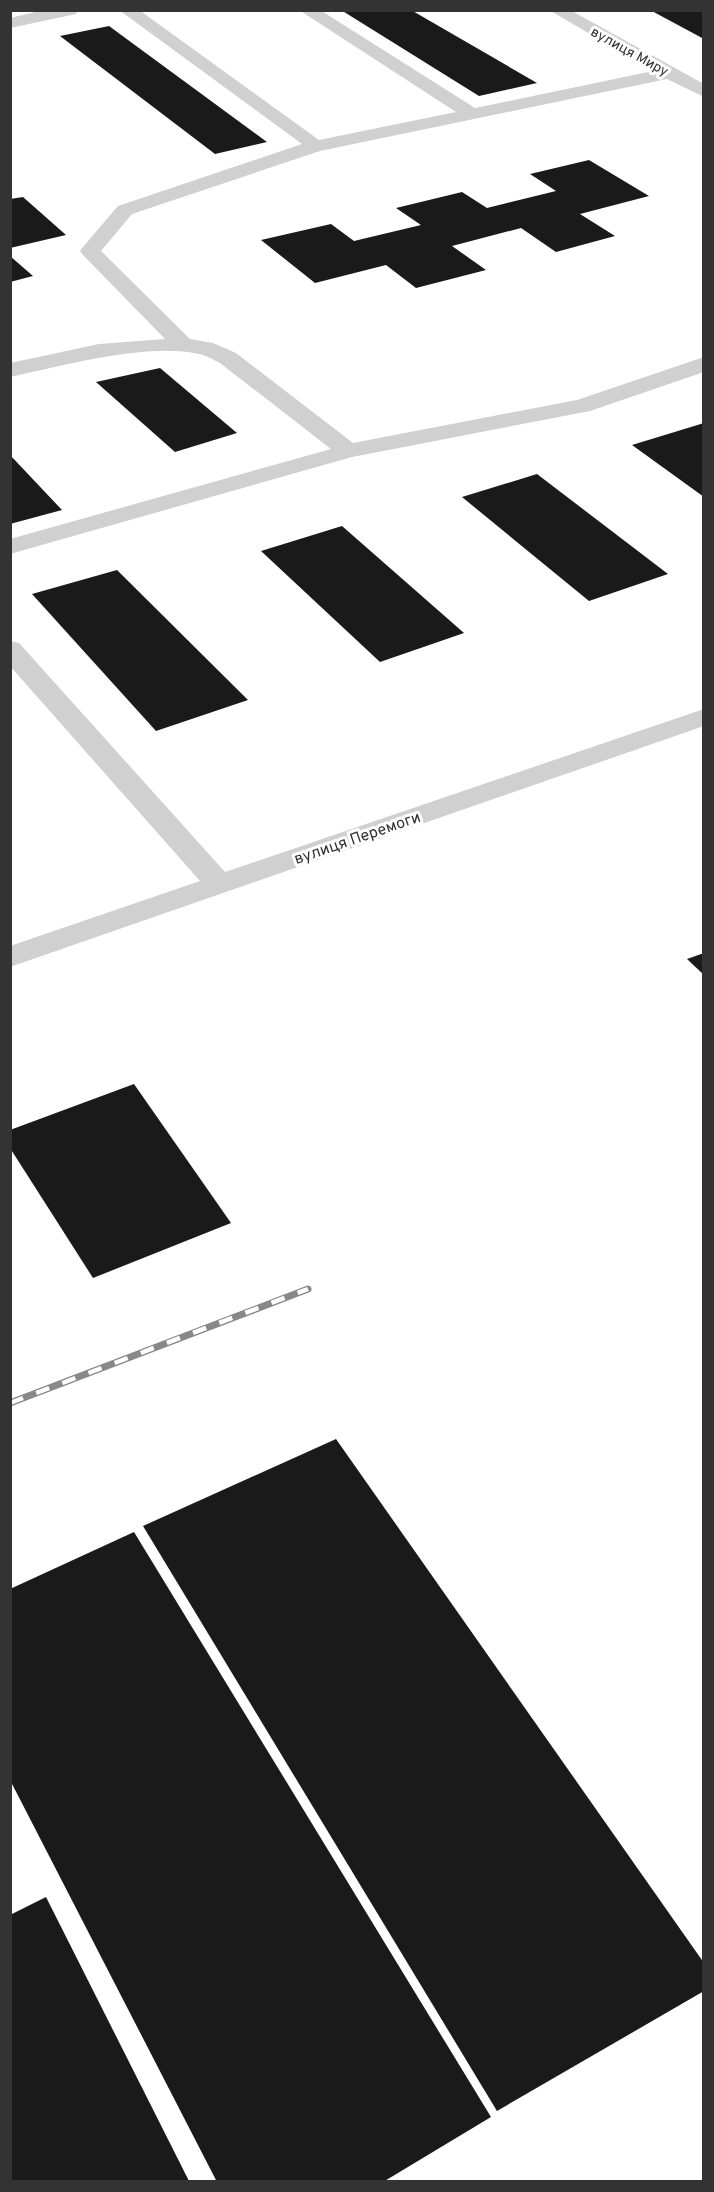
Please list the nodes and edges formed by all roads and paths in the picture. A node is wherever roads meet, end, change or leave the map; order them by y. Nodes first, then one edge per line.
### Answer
1 (70, 10) edge
2 (126, 10) edge
3 (308, 10) edge
4 (557, 10) edge
5 (10, 23) edge
6 (669, 73) junction
7 (704, 92) edge
8 (472, 114) junction
9 (316, 146) junction
10 (183, 345) junction
11 (704, 364) edge
12 (10, 370) edge
13 (349, 451) junction
14 (10, 548) edge
15 (10, 649) edge
16 (704, 717) edge
17 (220, 885) junction
18 (10, 957) edge

1 - 5 street
2 - 9 street
3 - 8 street
4 - 6 street, вулиця Миру
6 - 7 street, вулиця Миру
6 - 8 street
8 - 9 street
9 - 10 street
10 - 12 street
10 - 13 street
11 - 13 street
13 - 14 street
15 - 17 street
16 - 17 street, вулиця Перемоги
17 - 18 street, вулиця Перемоги

